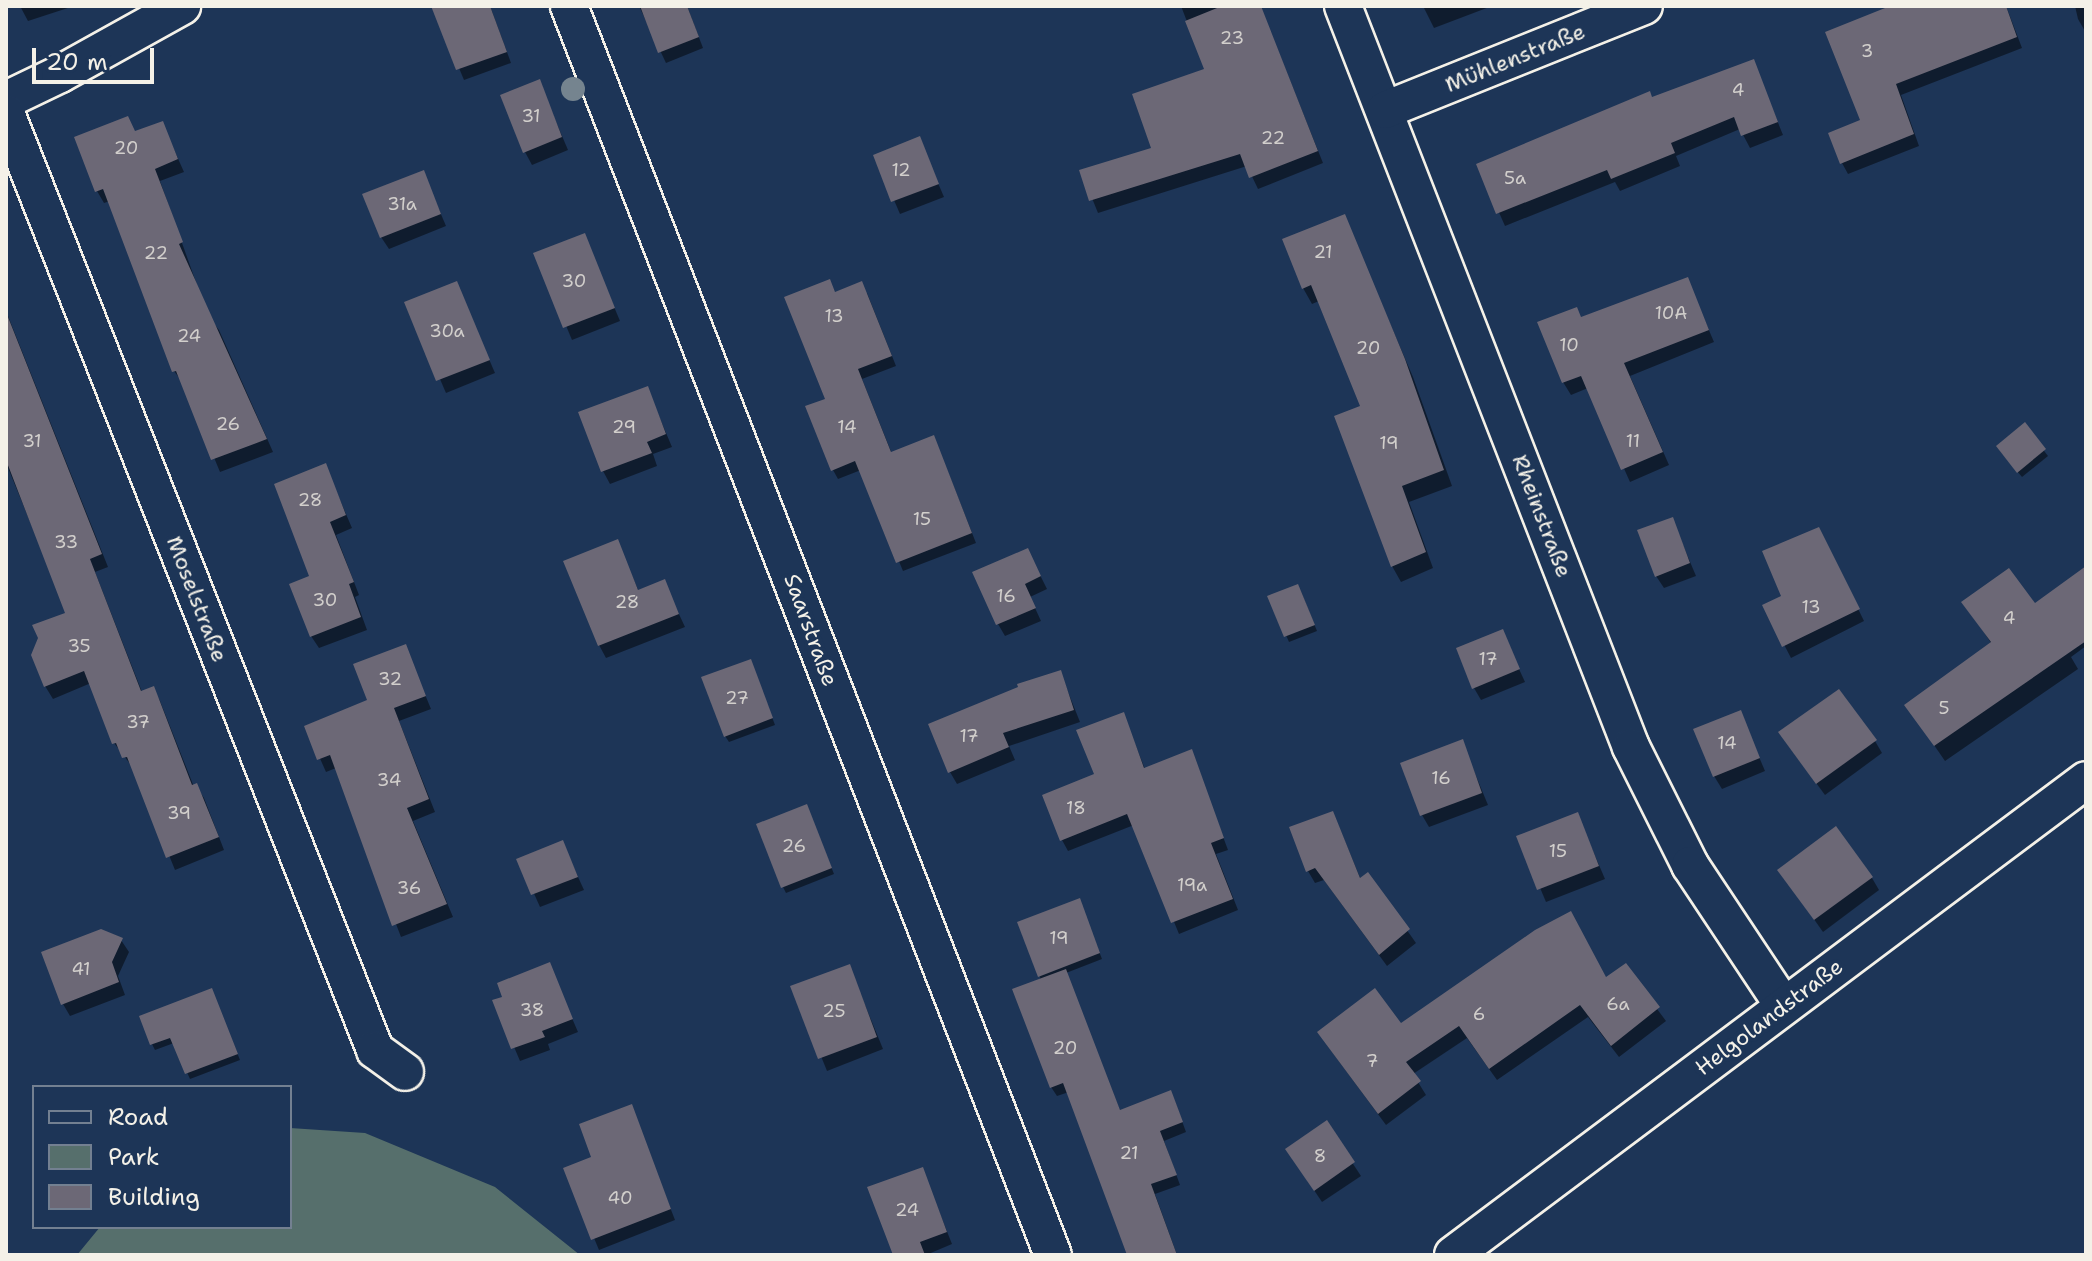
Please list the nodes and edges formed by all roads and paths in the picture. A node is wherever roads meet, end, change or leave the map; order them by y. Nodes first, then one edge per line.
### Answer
1 (182, 6) edge
2 (569, 6) edge
3 (1343, 6) edge
4 (1644, 6) edge
5 (6, 100) edge
6 (1385, 110) junction
7 (6, 113) edge
8 (2086, 780) edge
9 (1783, 1005) junction
10 (405, 1072) dead end
11 (1053, 1255) edge
12 (1453, 1255) edge

1 - 5 street
2 - 11 street, Saarstraße
3 - 6 street, Rheinstraße
4 - 6 street, Mühlenstraße
6 - 9 street, Rheinstraße
7 - 10 street, Moselstraße
8 - 9 street, Helgolandstraße
9 - 12 street, Helgolandstraße

